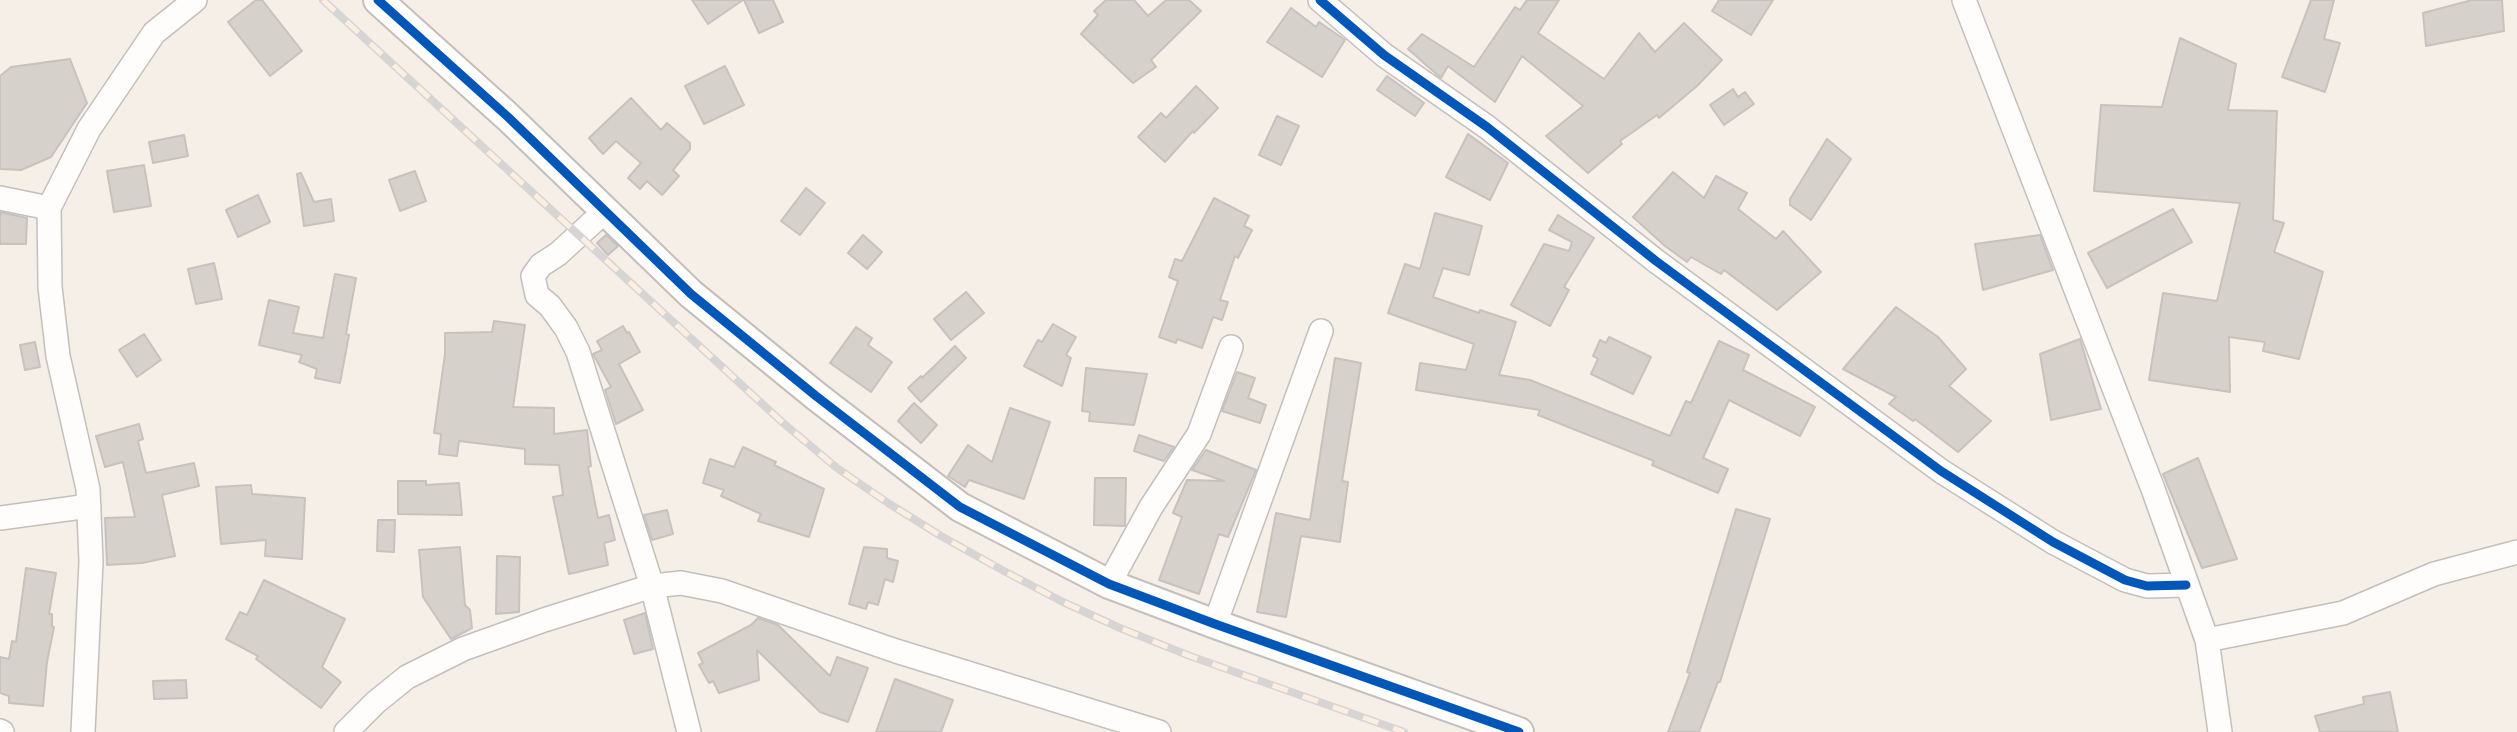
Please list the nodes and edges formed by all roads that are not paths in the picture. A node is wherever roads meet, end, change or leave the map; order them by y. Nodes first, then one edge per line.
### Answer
1 (195, 0) edge
2 (378, 0) edge
3 (1320, 0) edge
4 (1964, 0) edge
5 (0, 198) edge
6 (49, 208) junction
7 (605, 211) junction
8 (1321, 331) dead end
9 (1231, 348) dead end
10 (89, 506) junction
11 (0, 518) edge
12 (2517, 552) edge
13 (1109, 584) junction
14 (2186, 585) junction
15 (652, 586) junction
16 (1214, 624) junction
17 (2207, 640) junction
18 (83, 732) edge
19 (346, 732) edge
20 (689, 732) edge
21 (1159, 732) edge
22 (1519, 732) edge
23 (2220, 732) edge

1 - 6 street
2 - 7 street
3 - 14 street
4 - 14 street
5 - 6 street
6 - 10 street
7 - 13 street
7 - 15 street
8 - 16 street
9 - 13 street
10 - 11 street
10 - 18 street
12 - 17 street
13 - 16 street
14 - 17 street
15 - 19 street
15 - 20 street
15 - 21 street
16 - 22 street
17 - 23 street

